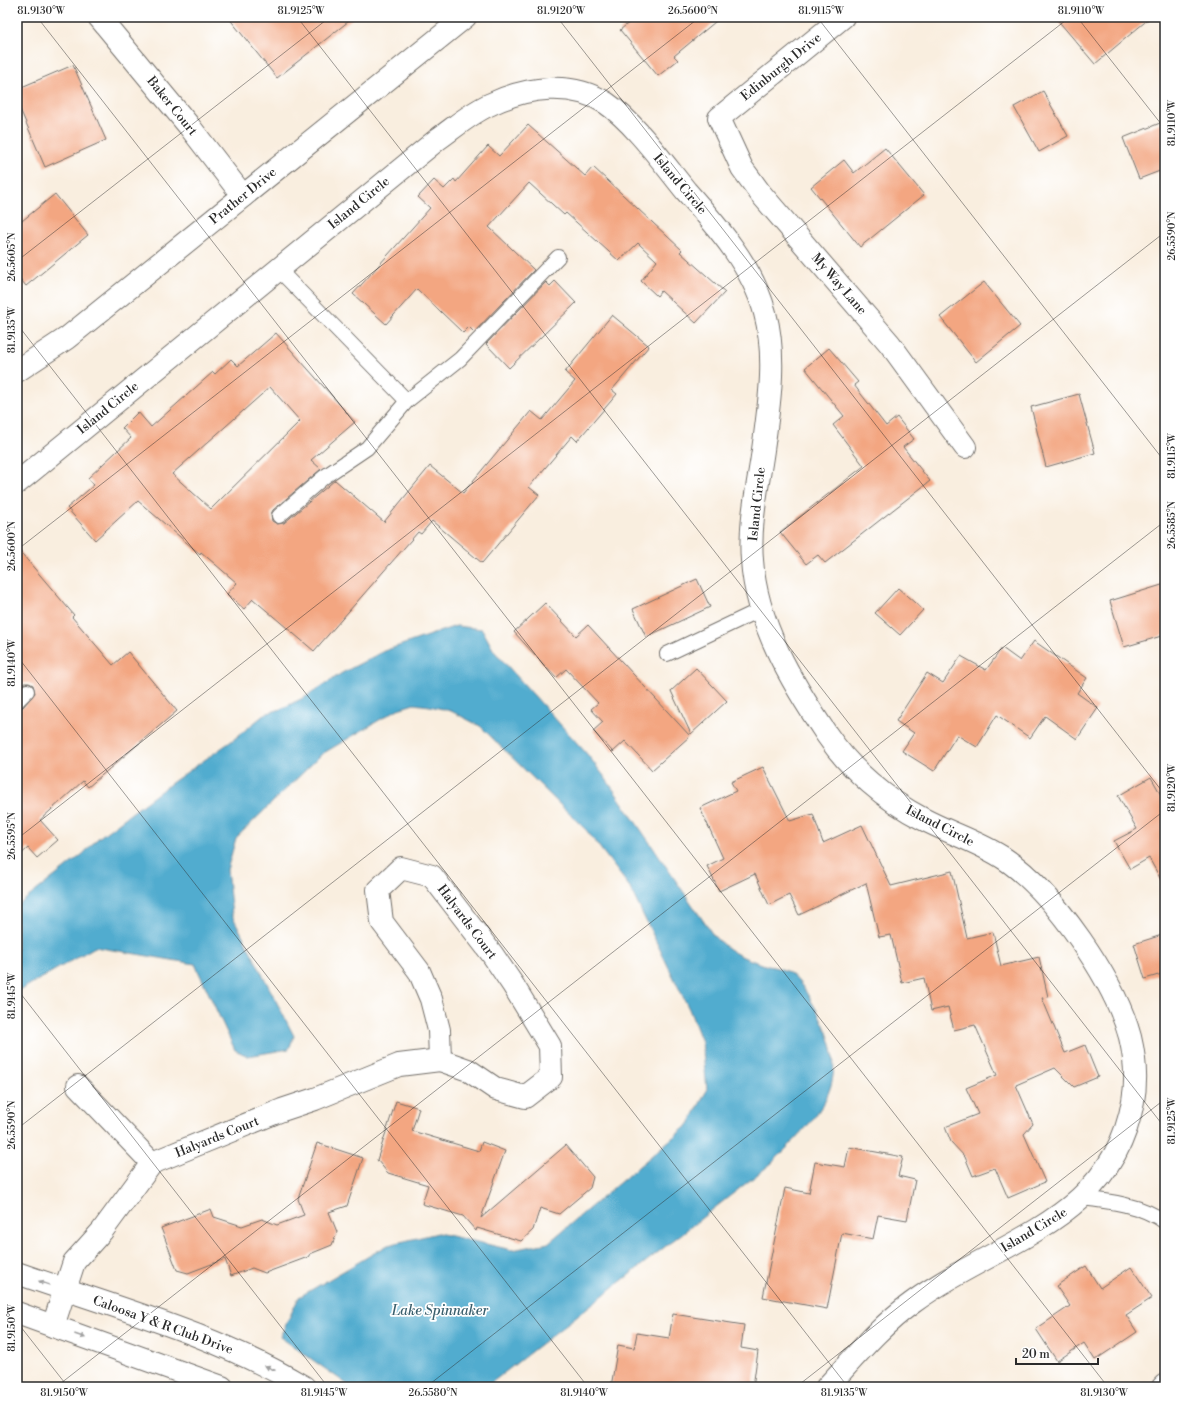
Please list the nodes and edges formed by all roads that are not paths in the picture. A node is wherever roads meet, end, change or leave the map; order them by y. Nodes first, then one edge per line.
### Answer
1 (99, 17) edge
2 (465, 17) edge
3 (843, 17) edge
4 (719, 118) joint
5 (243, 196) junction
6 (558, 257) dead end
7 (278, 269) junction
8 (17, 371) edge
9 (407, 401) junction
10 (965, 446) dead end
11 (17, 483) edge
12 (280, 516) dead end
13 (762, 609) junction
14 (667, 654) dead end
15 (440, 1060) junction
16 (78, 1086) dead end
17 (152, 1164) junction
18 (1081, 1198) junction
19 (1165, 1222) edge
20 (17, 1273) edge
21 (65, 1290) junction
22 (17, 1313) edge
23 (53, 1326) junction
24 (1165, 1385) edge
25 (222, 1387) edge
26 (304, 1387) edge
27 (827, 1387) edge
28 (1163, 1387) edge

1 - 5 street, Baker Court
2 - 5 street, Prather Drive
3 - 4 street, Edinburgh Drive
4 - 10 street, My Way Lane
5 - 8 street, Prather Drive
6 - 9 lane
7 - 9 lane
7 - 11 street, Island Circle
7 - 13 street, Island Circle
9 - 12 lane
13 - 14 lane
13 - 18 street, Island Circle
15 - 15 street, Halyards Court
15 - 17 street, Halyards Court
16 - 17 street
17 - 21 street
18 - 19 lane
18 - 27 street, Island Circle
21 -> 20 street, Caloosa Y & R Club Drive
21 - 23 street
26 -> 21 street, Caloosa Y & R Club Drive
22 - 23 street
23 -> 25 street
24 - 28 street

